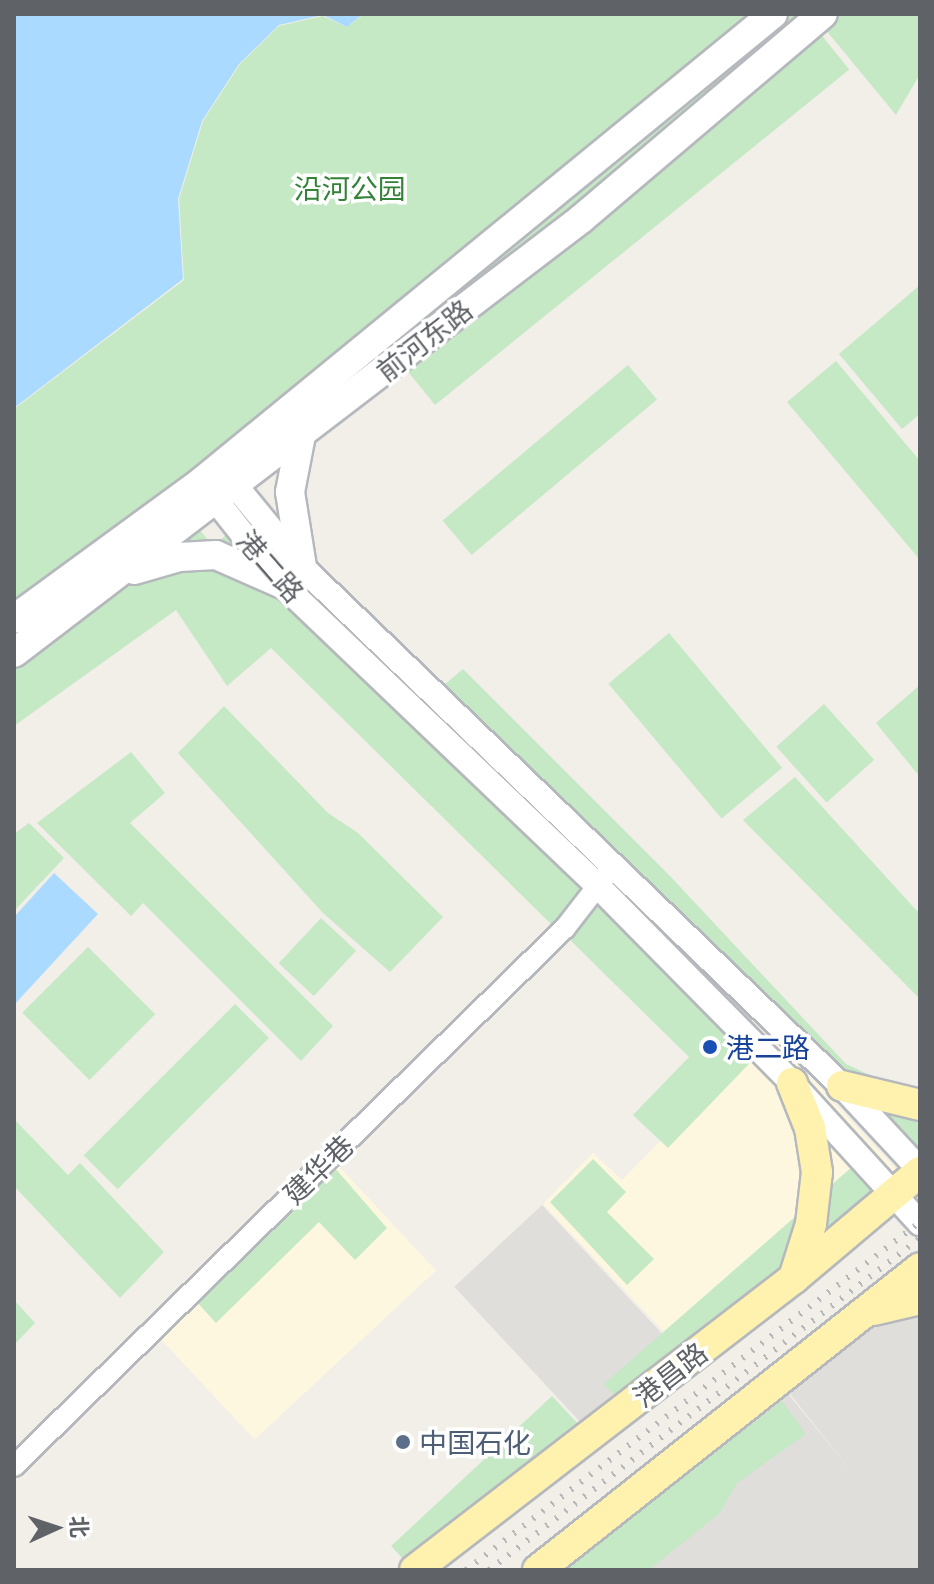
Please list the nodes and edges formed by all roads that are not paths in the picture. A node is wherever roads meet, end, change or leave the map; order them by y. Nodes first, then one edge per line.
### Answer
1 (773, 14) edge
2 (823, 14) edge
3 (301, 435) junction
4 (218, 484) junction
5 (118, 574) junction
6 (292, 576) junction
7 (14, 619) edge
8 (14, 653) edge
9 (615, 865) junction
10 (597, 885) junction
11 (792, 1083) junction
12 (842, 1086) junction
13 (920, 1105) edge
14 (920, 1171) edge
15 (893, 1195) junction
16 (920, 1223) edge
17 (920, 1268) edge
18 (794, 1278) junction
19 (920, 1299) edge
20 (864, 1312) junction
21 (14, 1466) edge
22 (415, 1570) edge
23 (538, 1570) edge

1 - 4 main road, 前河东路
2 - 3 main road, 前河东路
3 - 4 main road, 前河东路
3 - 6 main road
4 - 5 main road, 前河东路
4 - 6 street, 港二路
4 - 7 main road, 前河东路
5 - 6 main road
5 - 8 main road, 前河东路
6 - 9 street, 港二路
6 - 10 street, 港二路
9 - 10 street, 建华巷
9 - 12 street, 港二路
10 - 11 street, 港二路
10 - 21 street, 建华巷
11 - 15 street, 港二路
11 - 18 main road
12 - 13 main road
12 - 14 street, 港二路
14 - 15 main road, 港昌路
15 - 16 street, 港二路
15 - 18 main road, 港昌路
17 - 20 main road
18 - 22 main road, 港昌路
19 - 20 main road
20 - 23 main road

